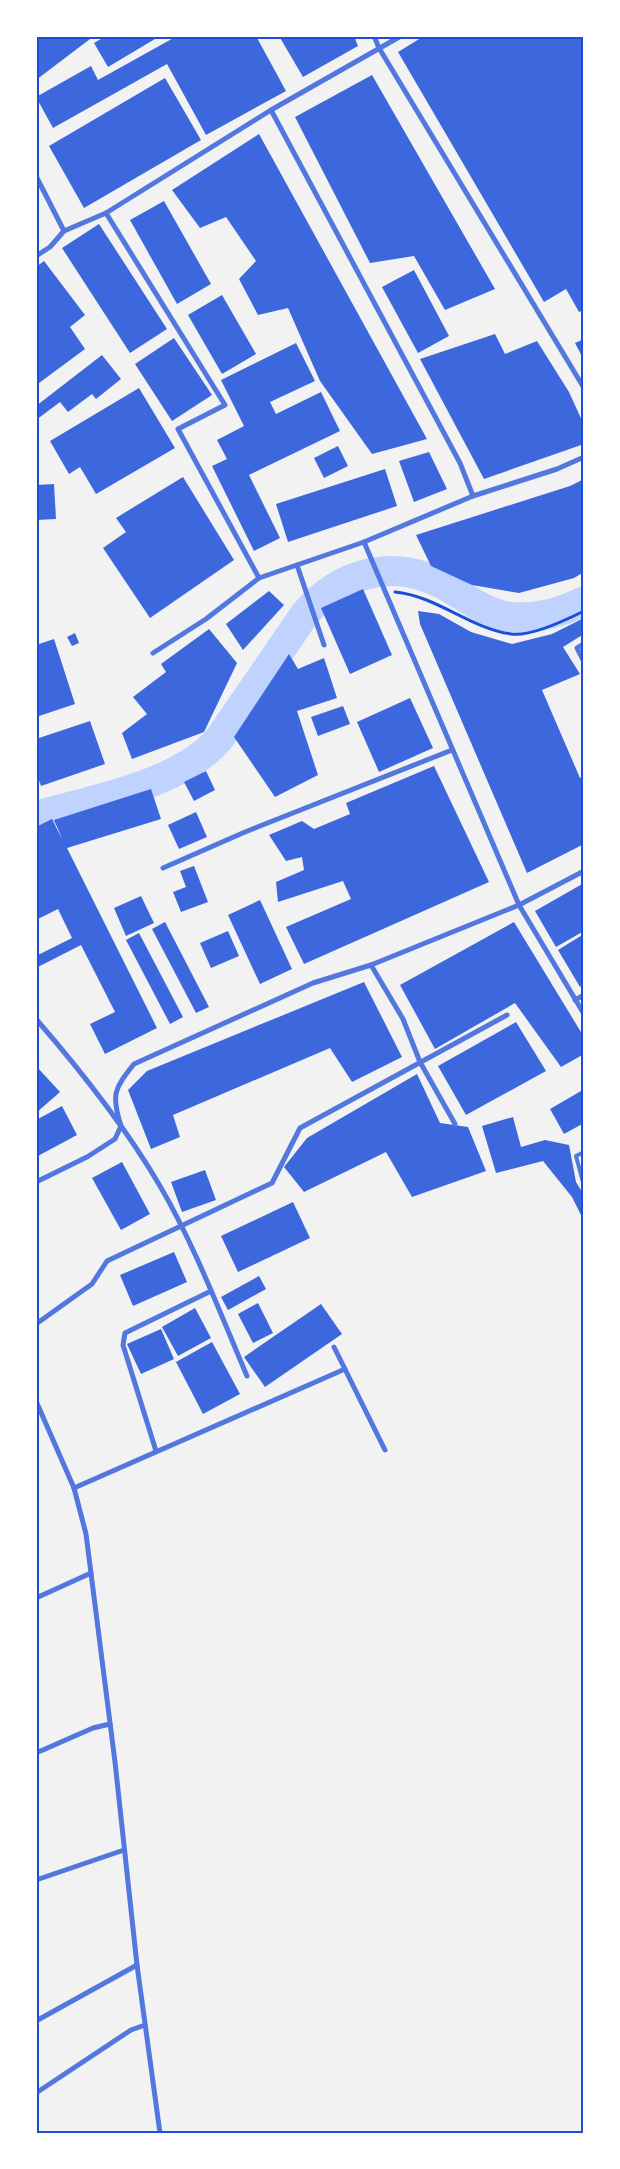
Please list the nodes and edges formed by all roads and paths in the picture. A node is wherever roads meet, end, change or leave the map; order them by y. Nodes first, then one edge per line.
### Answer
1 (374, 36) edge
2 (400, 36) edge
3 (379, 48) junction
4 (271, 110) junction
5 (36, 176) edge
6 (106, 213) junction
7 (64, 231) junction
8 (36, 256) edge
9 (584, 388) edge
10 (584, 457) edge
11 (473, 496) junction
12 (364, 542) junction
13 (297, 566) junction
14 (258, 578) junction
15 (384, 591) junction
16 (584, 611) edge
17 (584, 644) edge
18 (324, 645) dead end
19 (153, 653) dead end
20 (584, 662) edge
21 (452, 750) junction
22 (163, 868) dead end
23 (584, 871) edge
24 (519, 906) junction
25 (370, 965) junction
26 (584, 995) edge
27 (575, 1000) junction
28 (584, 1014) edge
29 (507, 1015) dead end
30 (36, 1019) edge
31 (420, 1062) junction
32 (455, 1124) dead end
33 (121, 1126) junction
34 (584, 1152) edge
35 (36, 1182) edge
36 (584, 1186) edge
37 (181, 1227) junction
38 (210, 1291) junction
39 (36, 1324) edge
40 (334, 1347) dead end
41 (345, 1369) junction
42 (247, 1376) dead end
43 (37, 1403) edge
44 (385, 1450) dead end
45 (156, 1451) junction
46 (74, 1488) junction
47 (91, 1573) junction
48 (36, 1598) edge
49 (110, 1724) junction
50 (36, 1753) edge
51 (124, 1850) junction
52 (36, 1880) edge
53 (137, 1965) junction
54 (36, 2021) edge
55 (145, 2025) junction
56 (36, 2093) edge
57 (160, 2133) edge

1 - 3 street
2 - 3 street
3 - 4 street
3 - 9 street
4 - 6 street
4 - 11 street
5 - 7 street
6 - 7 street
6 - 14 street
7 - 8 street
10 - 11 street
11 - 12 street
12 - 13 street
12 - 15 street
13 - 14 street
13 - 18 street
14 - 19 street
15 - 16 path
15 - 21 street
17 - 20 street
21 - 22 street
21 - 24 street
23 - 24 street
24 - 25 street
24 - 27 street
25 - 31 street
25 - 33 street
26 - 27 street
27 - 28 street
29 - 31 street
30 - 33 street
31 - 32 street
31 - 37 street
33 - 35 street
33 - 37 street
34 - 36 lane
37 - 38 street
37 - 39 street
38 - 42 street
38 - 45 street
40 - 41 street
41 - 44 street
41 - 45 street
43 - 46 street
45 - 46 street
46 - 47 street
47 - 48 street
47 - 49 street
49 - 50 street
49 - 51 street
51 - 52 street
51 - 53 street
53 - 54 street
53 - 55 street
55 - 56 street
55 - 57 street

